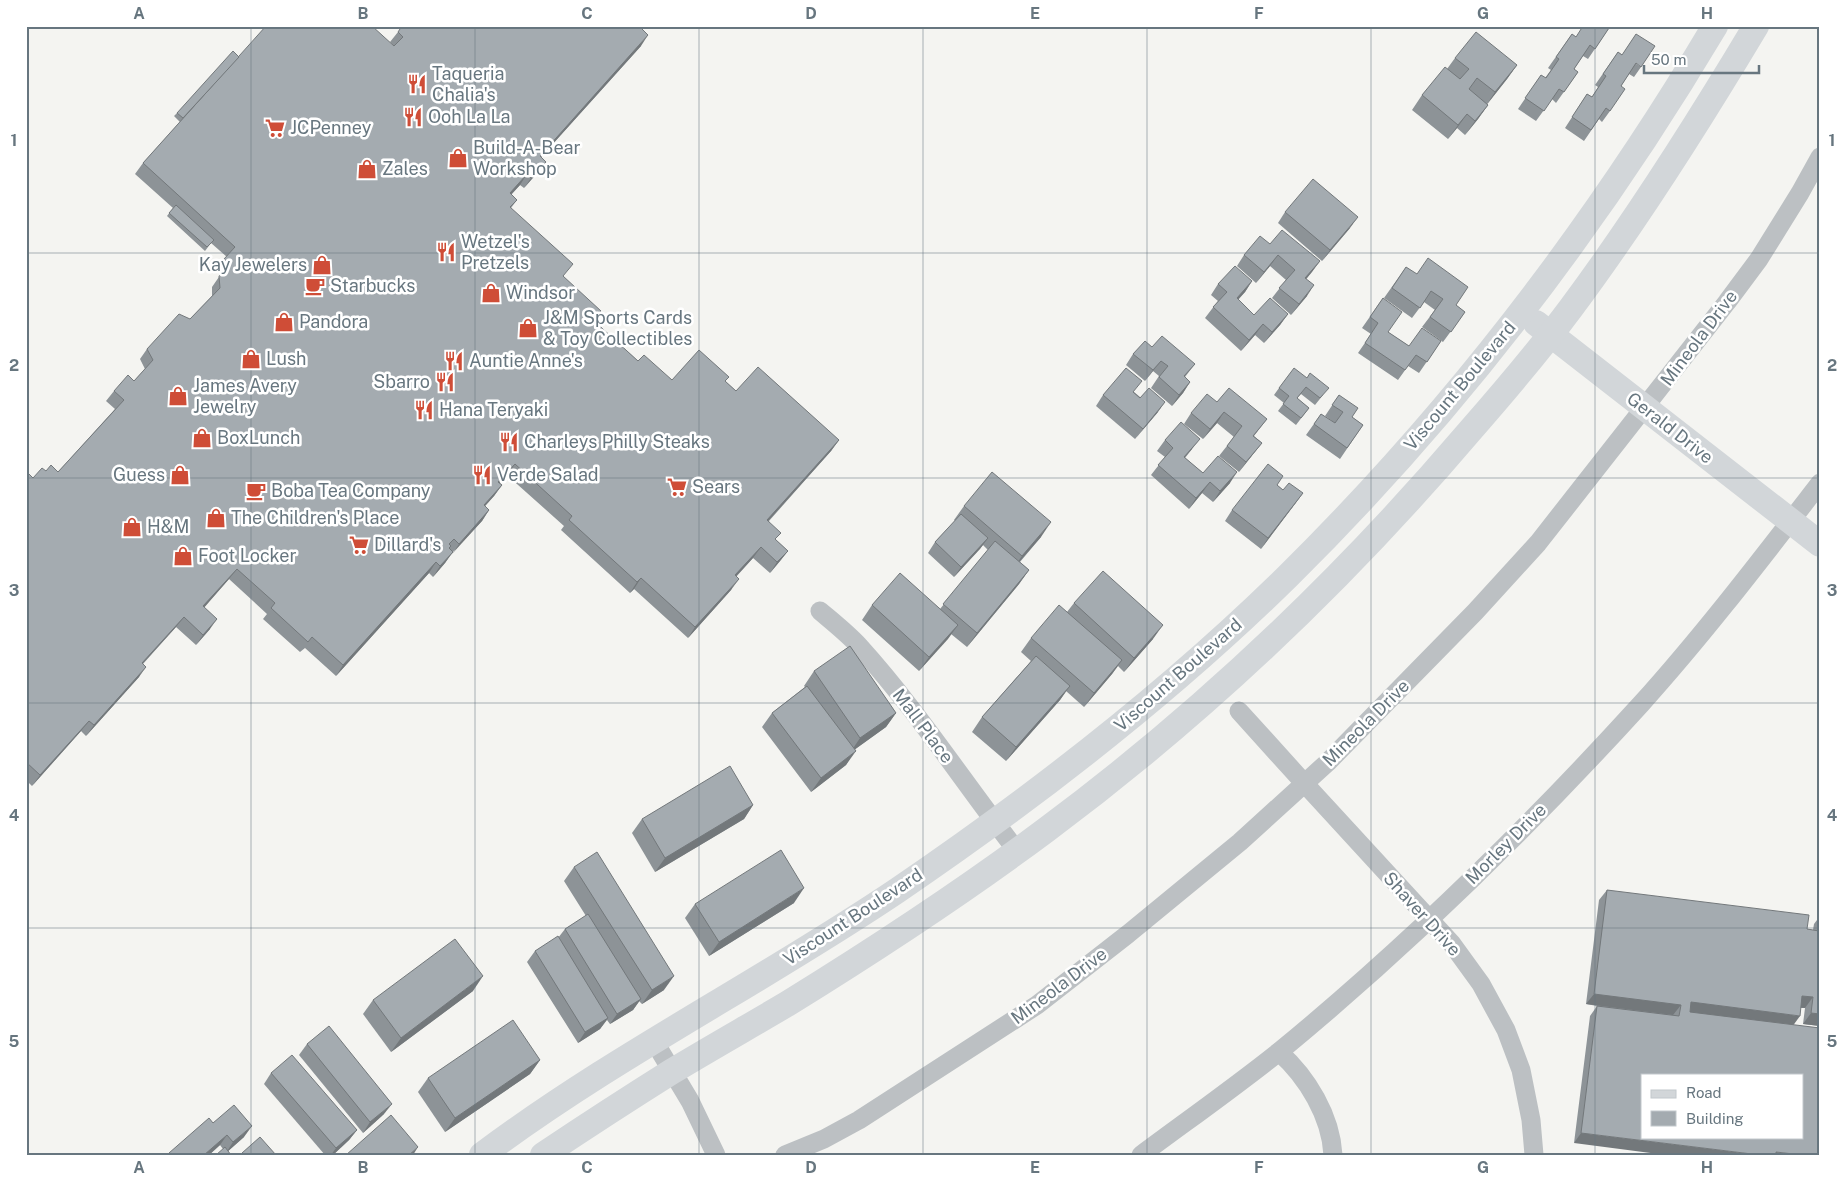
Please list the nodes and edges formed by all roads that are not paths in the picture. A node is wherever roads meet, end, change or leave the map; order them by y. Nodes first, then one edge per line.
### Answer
1 (1715, 26) edge
2 (1756, 26) edge
3 (1820, 157) edge
4 (1522, 312) junction
5 (1550, 335) junction
6 (1645, 408) junction
7 (1820, 483) edge
8 (1790, 521) junction
9 (1820, 544) edge
10 (820, 611) dead end
11 (1229, 631) junction
12 (1253, 657) junction
13 (1239, 711) dead end
14 (1305, 784) junction
15 (994, 822) junction
16 (1017, 851) junction
17 (1428, 920) junction
18 (654, 1041) junction
19 (1279, 1052) junction
20 (672, 1072) junction
21 (482, 1155) edge
22 (543, 1155) edge
23 (716, 1155) edge
24 (785, 1155) edge
25 (1141, 1155) edge
26 (1333, 1155) edge
27 (1534, 1155) edge

1 - 4 main road, Viscount Boulevard
2 - 5 main road, Viscount Boulevard
3 - 6 street, Mineola Drive
4 - 5 main road, Gerald Drive
4 - 11 main road, Viscount Boulevard
5 - 6 main road, Gerald Drive
5 - 12 main road, Viscount Boulevard
6 - 8 main road, Gerald Drive
6 - 14 street, Mineola Drive
7 - 8 street, Morley Drive
8 - 9 main road, Gerald Drive
8 - 17 street, Morley Drive
10 - 15 street, Mall Place
11 - 12 main road
11 - 15 main road, Viscount Boulevard
12 - 16 main road, Viscount Boulevard
13 - 14 street, Shaver Drive
14 - 17 street, Shaver Drive
14 - 24 street, Mineola Drive
15 - 16 street, Mall Place
15 - 18 main road, Viscount Boulevard
16 - 20 main road, Viscount Boulevard
17 - 19 street, Morley Drive
17 - 27 street, Shaver Drive
18 - 20 street
18 - 21 main road, Viscount Boulevard
19 - 25 street, Morley Drive
19 - 26 street
20 - 22 main road, Viscount Boulevard
20 - 23 street

